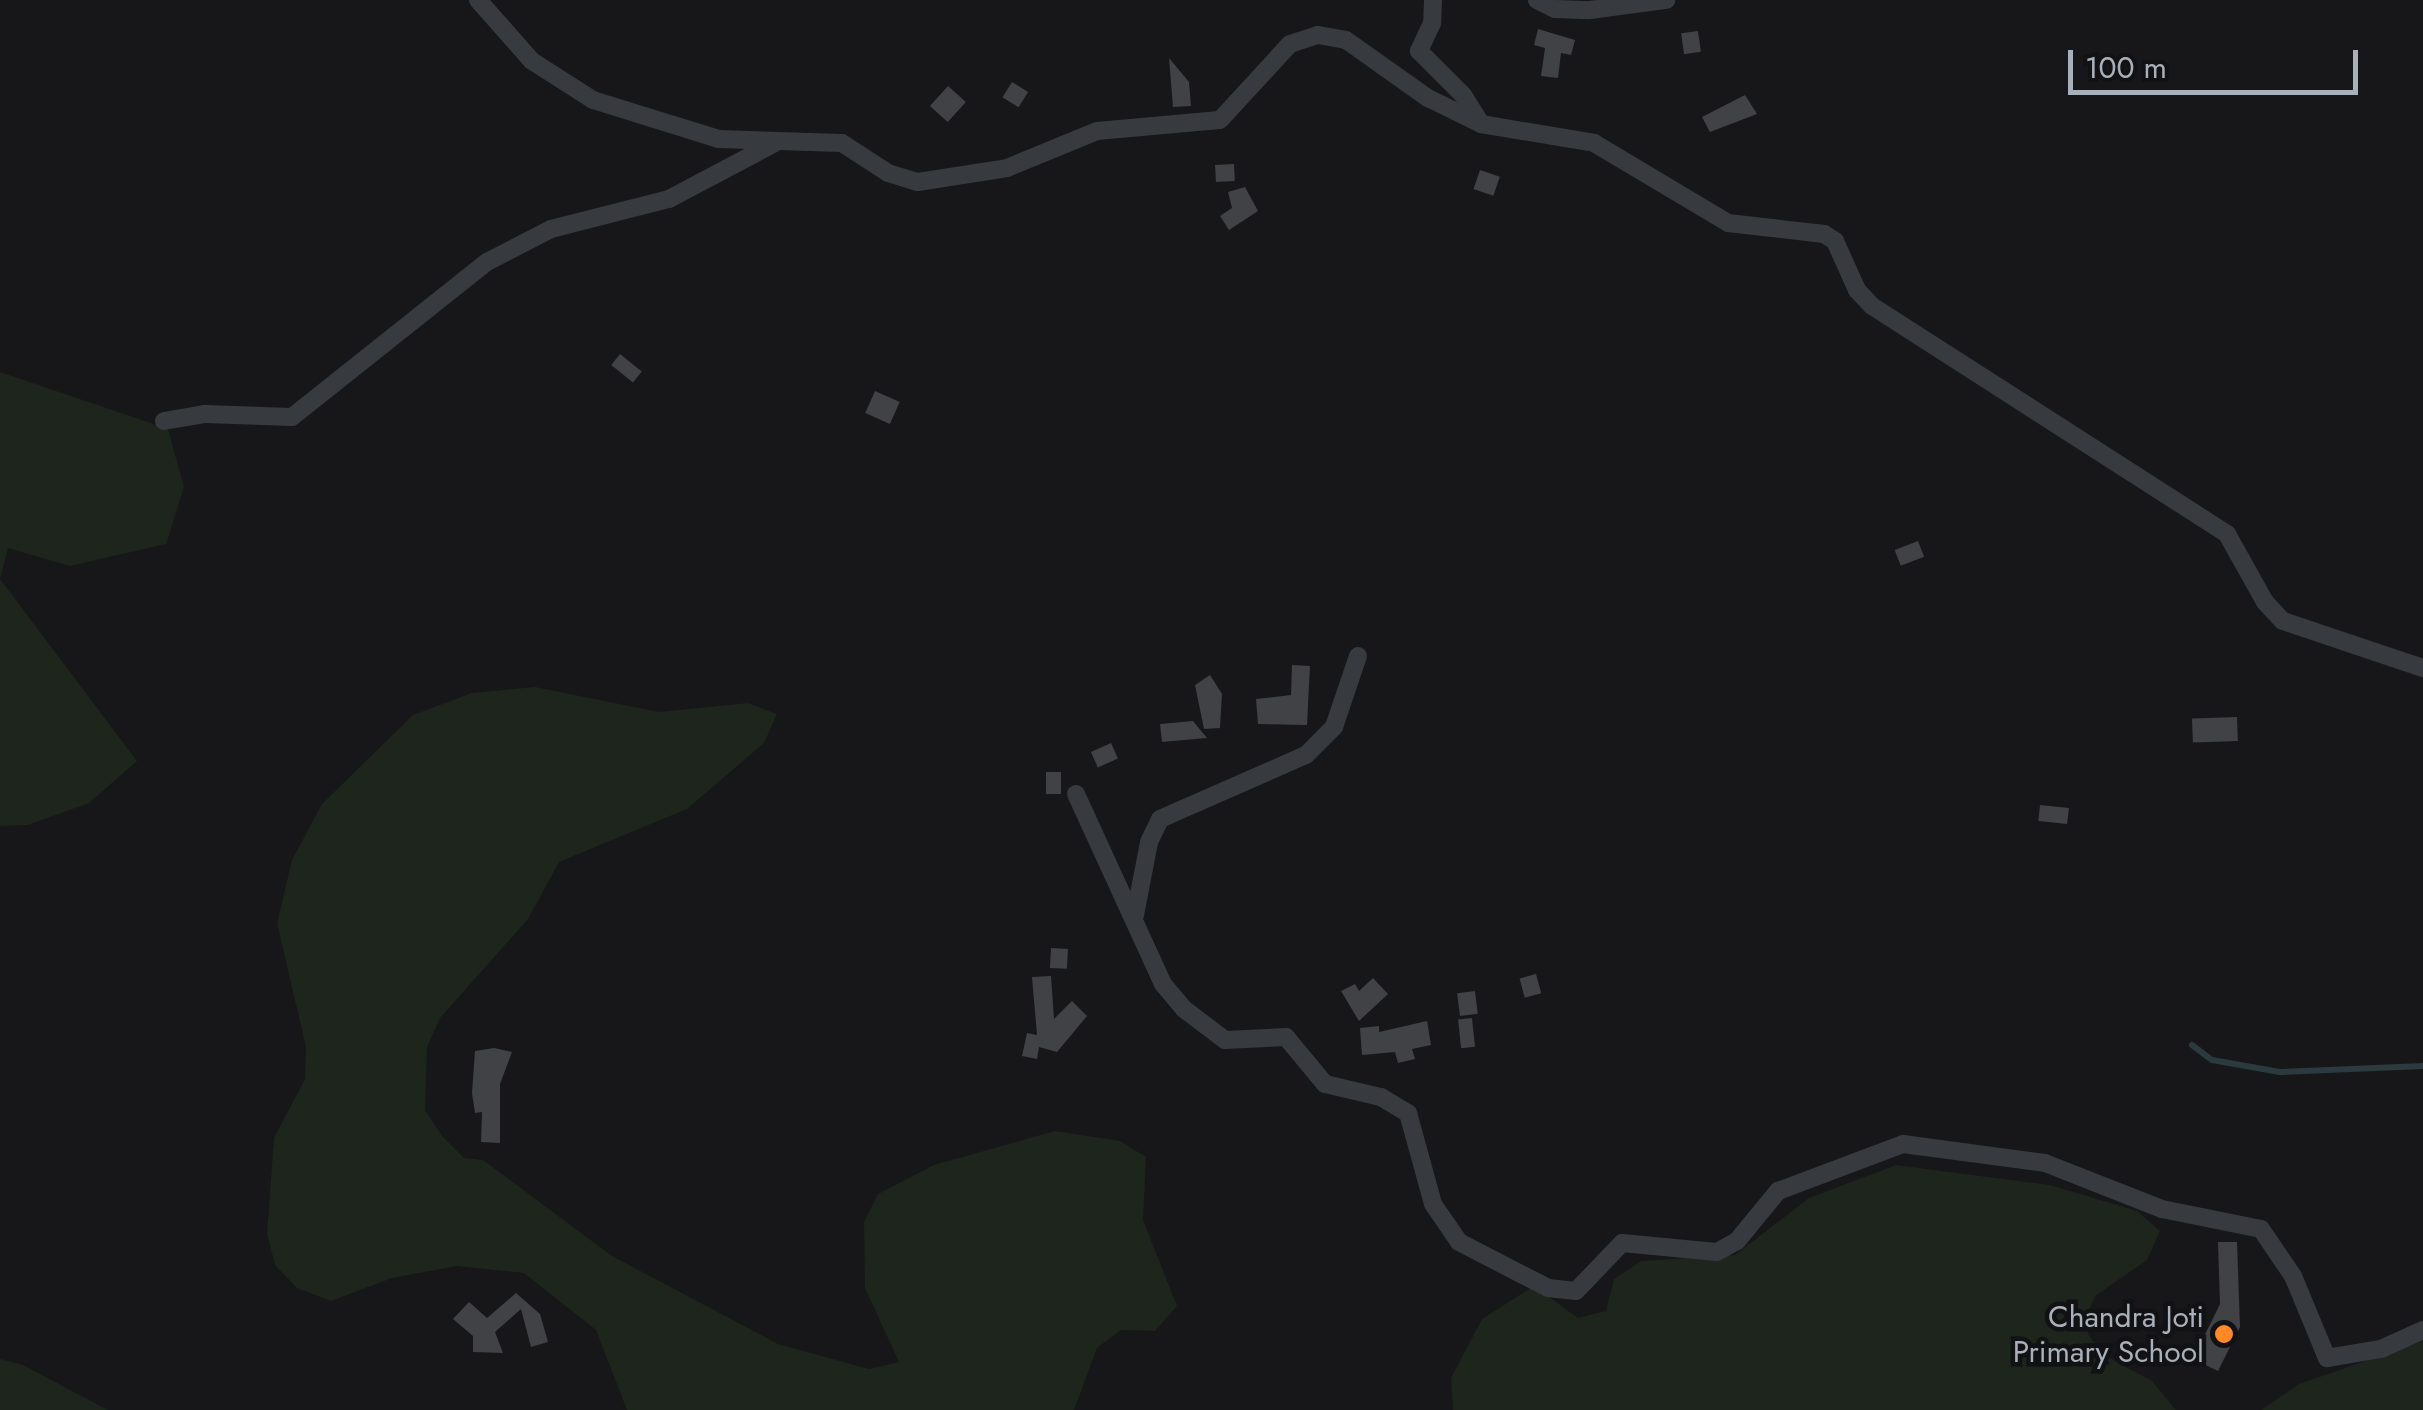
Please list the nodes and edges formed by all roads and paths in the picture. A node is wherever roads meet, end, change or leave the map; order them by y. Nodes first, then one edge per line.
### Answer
1 (478, 0) edge
2 (1433, 0) edge
3 (1537, 0) edge
4 (1666, 0) edge
5 (1481, 124) junction
6 (774, 144) junction
7 (164, 421) dead end
8 (1358, 656) dead end
9 (2423, 668) edge
10 (1076, 794) dead end
11 (1135, 916) junction
12 (2423, 1330) edge

1 - 6 street
2 - 5 street
3 - 4 street
5 - 6 street
5 - 9 street
6 - 7 street
8 - 11 street
10 - 11 street
11 - 12 street

